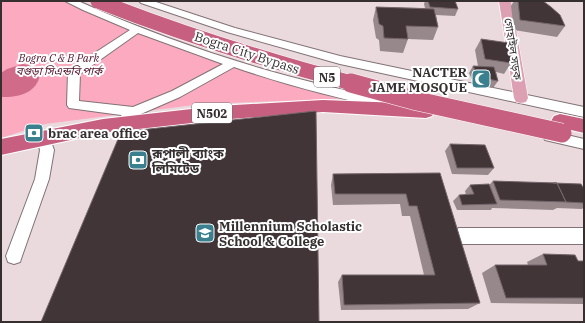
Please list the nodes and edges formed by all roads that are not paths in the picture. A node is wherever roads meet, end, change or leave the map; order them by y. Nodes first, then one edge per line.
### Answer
1 (70, 1) edge
2 (98, 1) edge
3 (122, 1) edge
4 (144, 1) edge
5 (505, 1) edge
6 (138, 29) junction
7 (238, 32) junction
8 (215, 57) junction
9 (233, 63) junction
10 (520, 98) junction
11 (426, 111) junction
12 (135, 112) junction
13 (584, 112) edge
14 (103, 126) junction
15 (584, 126) edge
16 (561, 127) junction
17 (43, 137) junction
18 (584, 138) edge
19 (584, 144) edge
20 (1, 147) edge
21 (459, 236) edge
22 (584, 236) edge
23 (14, 256) dead end

1 - 6 street
2 - 16 highway, Bogra City Bypass / N5, bridge
3 - 16 highway, Bogra City Bypass / N5
4 - 7 street
5 - 10 main road, গোহাইল সড়ক
6 - 8 street
6 - 12 street
7 - 8 street
7 - 10 street
8 - 9 street
9 - 11 street
9 - 12 street
10 - 13 street
11 - 14 highway, N502
11 - 19 street
12 - 14 street
14 - 17 highway, N502
15 - 16 highway, N5
16 - 18 highway
17 - 20 highway, N502
17 - 23 street
21 - 22 street

